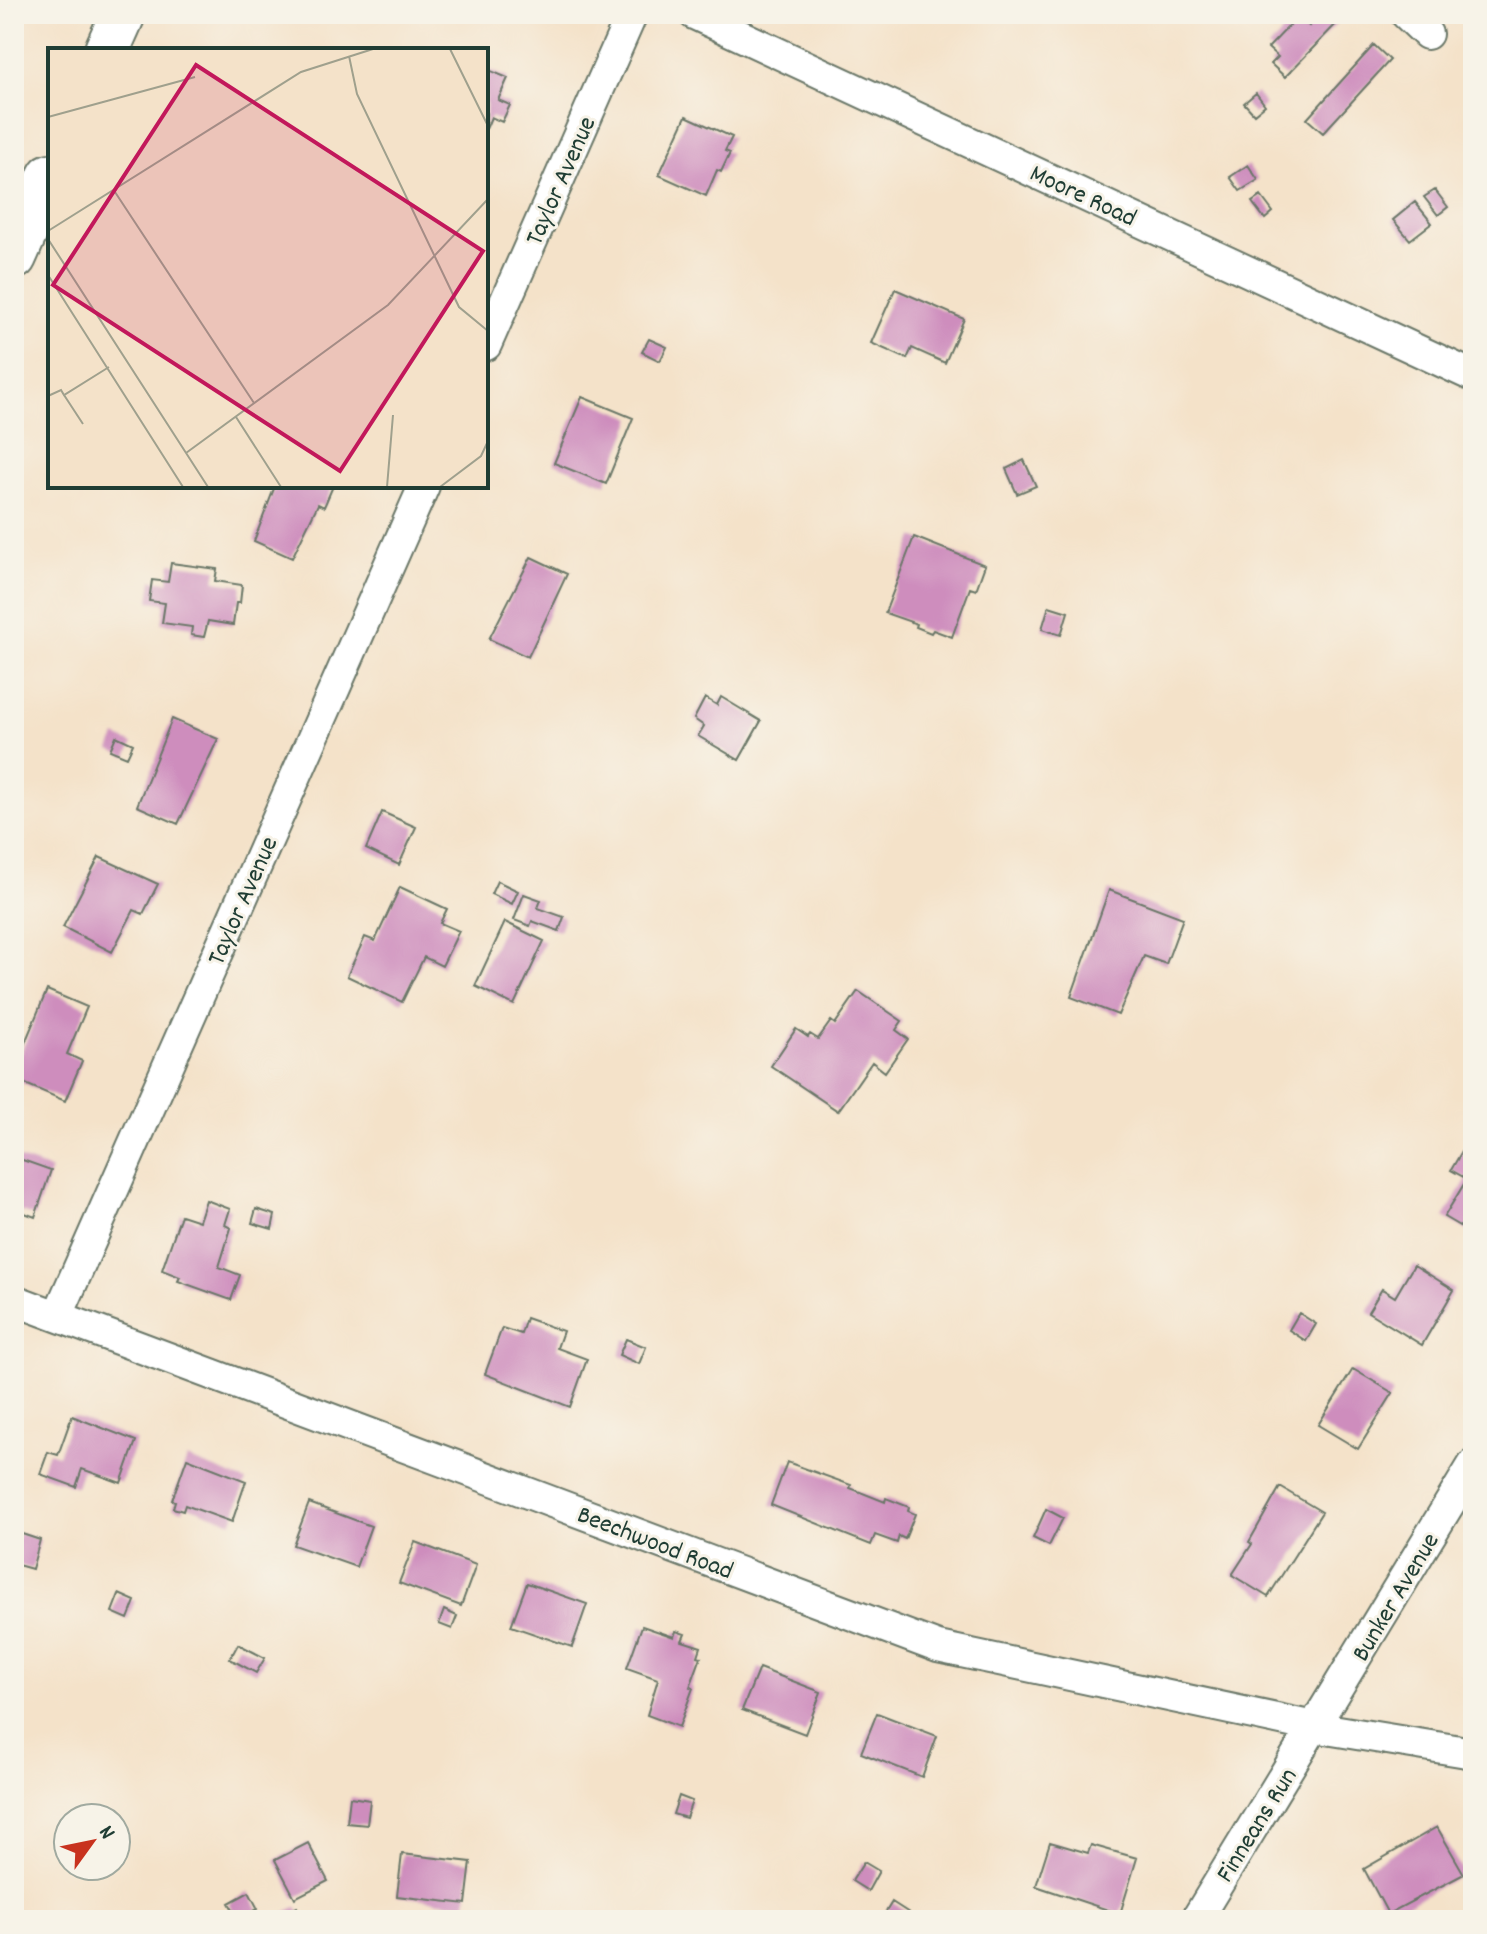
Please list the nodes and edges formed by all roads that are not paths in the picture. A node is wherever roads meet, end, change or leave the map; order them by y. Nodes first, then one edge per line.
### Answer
1 (123, 14) edge
2 (632, 14) edge
3 (694, 14) edge
4 (108, 48) edge
5 (48, 180) edge
6 (14, 257) edge
7 (488, 340) edge
8 (1473, 376) edge
9 (423, 488) edge
10 (14, 1300) edge
11 (58, 1315) junction
12 (1473, 1465) edge
13 (1314, 1727) junction
14 (1473, 1753) edge
15 (1196, 1920) edge

1 - 4 highway
2 - 7 street, Taylor Avenue
3 - 8 street, Moore Road
5 - 6 highway
9 - 11 street, Taylor Avenue
10 - 11 street, Beechwood Road
11 - 13 street, Beechwood Road
12 - 13 street, Bunker Avenue
13 - 14 street, Beechwood Road
13 - 15 street, Finneans Run

